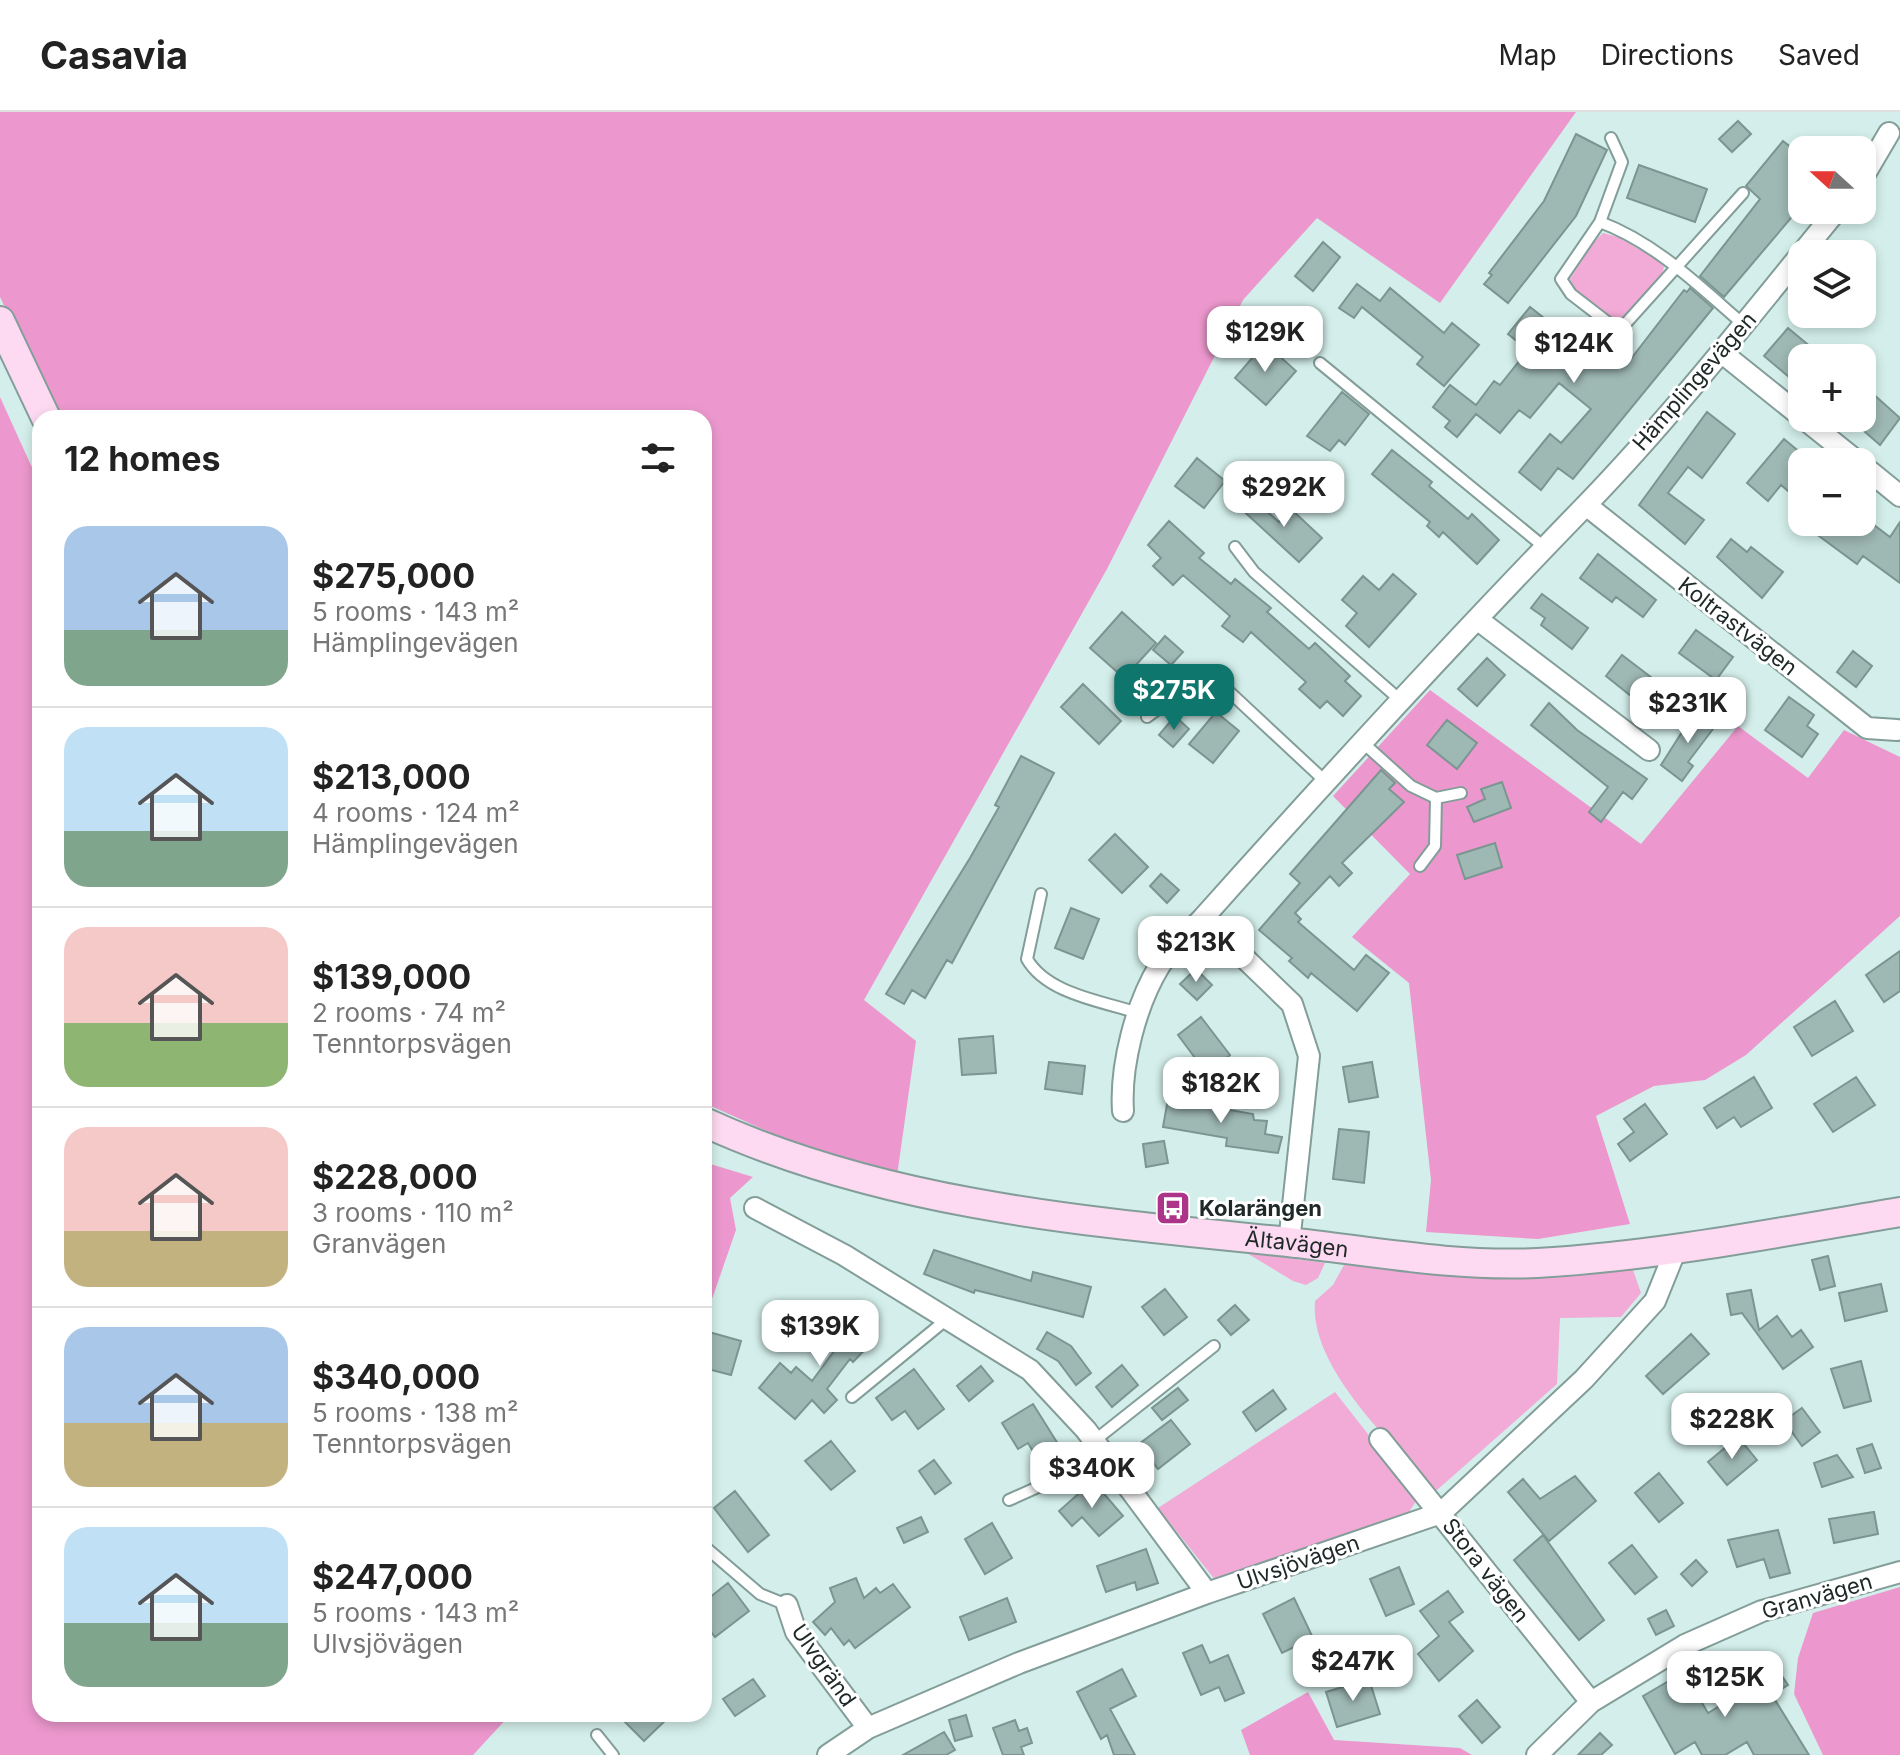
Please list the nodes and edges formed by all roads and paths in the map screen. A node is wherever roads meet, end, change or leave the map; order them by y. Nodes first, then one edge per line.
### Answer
1 (1889, 133) dead end
2 (1611, 138) dead end
3 (1876, 155) edge
4 (1743, 193) dead end
5 (1600, 222) junction
6 (1825, 224) edge
7 (1677, 267) junction
8 (0, 321) edge
9 (1743, 324) junction
10 (1721, 352) junction
11 (1320, 363) dead end
12 (1788, 406) edge
13 (42, 410) edge
14 (1820, 432) edge
15 (1840, 448) edge
16 (1876, 477) edge
17 (1900, 496) edge
18 (1586, 505) junction
19 (1543, 546) junction
20 (1235, 547) dead end
21 (1477, 619) junction
22 (1399, 699) junction
23 (1147, 717) dead end
24 (1897, 730) dead end
25 (1361, 741) junction
26 (1649, 750) dead end
27 (1325, 781) junction
28 (1461, 793) dead end
29 (1436, 798) junction
30 (1420, 866) dead end
31 (1041, 894) dead end
32 (1203, 918) junction
33 (1139, 1014) junction
34 (1123, 1111) dead end
35 (712, 1125) edge
36 (755, 1208) dead end
37 (1900, 1212) edge
38 (1289, 1243) junction
39 (1676, 1249) junction
40 (947, 1319) junction
41 (1214, 1346) dead end
42 (852, 1397) dead end
43 (1380, 1439) dead end
44 (1100, 1449) junction
45 (1009, 1500) dead end
46 (1441, 1513) junction
47 (712, 1553) edge
48 (1900, 1572) edge
49 (1207, 1593) junction
50 (787, 1605) joint
51 (1591, 1702) junction
52 (868, 1728) junction
53 (597, 1735) dead end
54 (613, 1755) edge
55 (828, 1755) edge
56 (1537, 1755) edge

1 - 3 street
2 - 5 lane
4 - 7 lane
5 - 7 lane
5 - 7 lane
6 - 9 street, Hämplingevägen
7 - 9 lane
8 - 13 main road
9 - 10 street, Hämplingevägen
10 - 12 street
10 - 18 street, Hämplingevägen
11 - 19 lane
14 - 15 street
16 - 17 street
18 - 19 street, Hämplingevägen
18 - 24 street, Koltrastvägen
19 - 21 street, Hämplingevägen
20 - 22 lane
21 - 22 street, Hämplingevägen
21 - 26 street
22 - 25 street, Hämplingevägen
23 - 27 lane
25 - 27 street, Hämplingevägen
25 - 29 lane
27 - 32 street, Hämplingevägen
28 - 29 lane
29 - 30 lane
31 - 33 lane
32 - 33 street, Hämplingevägen
32 - 38 street
33 - 34 street, Hämplingevägen
35 - 38 main road, Ältavägen
36 - 40 street
37 - 39 main road, Ältavägen
38 - 39 main road, Ältavägen
39 - 46 street, Ulvsjövägen
40 - 42 lane
40 - 44 street
41 - 44 lane
43 - 46 street, Stora vägen
44 - 45 lane
44 - 49 street
46 - 49 street, Ulvsjövägen
46 - 51 street, Stora vägen
47 - 50 lane, Ulvgränd
48 - 51 street, Granvägen
49 - 52 street, Ulvsjövägen
50 - 52 street, Ulvgränd
51 - 56 street, Granvägen
52 - 55 street, Ulvsjövägen
53 - 54 lane

